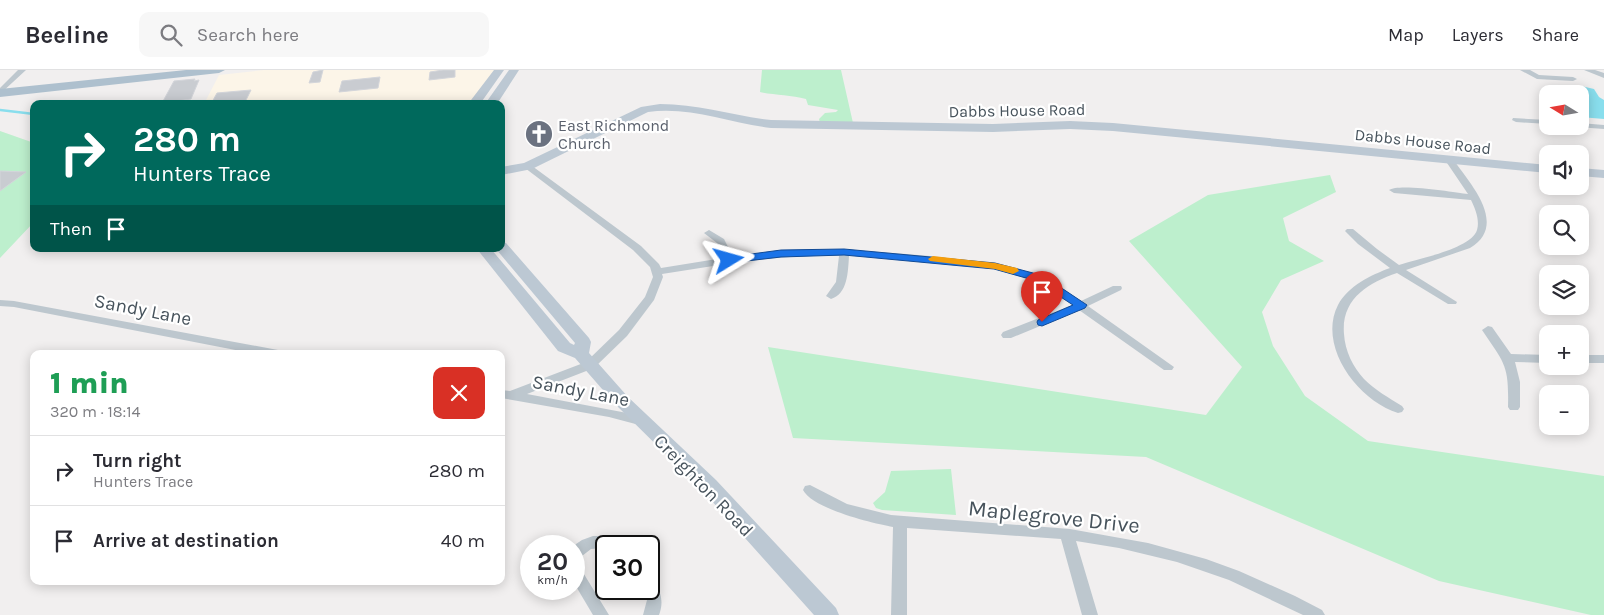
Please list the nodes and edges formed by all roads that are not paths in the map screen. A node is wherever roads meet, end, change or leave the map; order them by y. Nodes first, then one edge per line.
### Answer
1 (22, 70) edge
2 (162, 70) edge
3 (220, 70) edge
4 (499, 70) edge
5 (514, 70) edge
6 (1524, 70) edge
7 (1588, 70) edge
8 (1604, 76) edge
9 (1572, 79) dead end
10 (1, 90) edge
11 (477, 100) edge
12 (494, 100) edge
13 (1516, 120) dead end
14 (1539, 121) edge
15 (1589, 126) edge
16 (1604, 127) edge
17 (1449, 160) junction
18 (528, 166) junction
19 (1539, 168) edge
20 (505, 170) edge
21 (1589, 173) edge
22 (1604, 174) edge
23 (1394, 190) dead end
24 (1473, 197) junction
25 (1350, 231) dead end
26 (709, 233) dead end
27 (505, 251) edge
28 (486, 252) edge
29 (844, 252) junction
30 (729, 260) junction
31 (1400, 269) junction
32 (657, 272) junction
33 (1117, 288) dead end
34 (831, 296) dead end
35 (1452, 302) dead end
36 (0, 304) edge
37 (1081, 305) junction
38 (1488, 330) dead end
39 (1006, 335) dead end
40 (257, 350) edge
41 (1510, 358) junction
42 (586, 359) junction
43 (1539, 359) edge
44 (1589, 359) edge
45 (1604, 359) edge
46 (1168, 367) dead end
47 (506, 395) edge
48 (1514, 407) dead end
49 (1398, 409) dead end
50 (645, 422) junction
51 (810, 490) dead end
52 (900, 522) junction
53 (1067, 535) junction
54 (585, 588) edge
55 (656, 600) edge
56 (601, 615) edge
57 (650, 615) edge
58 (828, 615) edge
59 (898, 615) edge
60 (1090, 615) edge
61 (1317, 615) edge

1 - 10 street
2 - 10 main road
3 - 10 main road
4 - 11 street
5 - 12 main road
6 - 9 street
7 - 8 street
13 - 14 street
15 - 16 street
17 - 18 street, Dabbs House Road
17 - 19 street, Dabbs House Road
17 - 24 street
18 - 20 street, Dabbs House Road
18 - 32 street
21 - 22 main road
23 - 24 street
24 - 31 street
25 - 31 street
26 - 30 street
27 - 42 street, Creighton Road
28 - 42 main road, Creighton Road
29 - 30 street
29 - 34 street
29 - 37 street
30 - 32 street
31 - 35 street
31 - 49 street
32 - 42 street
33 - 37 street
36 - 40 street, Sandy Lane
37 - 39 street
37 - 46 street
38 - 41 street
41 - 43 street
41 - 48 street
42 - 47 street, Sandy Lane
42 - 50 main road, Creighton Road
44 - 45 street
47 - 50 street, Sandy Lane
50 - 58 main road, Creighton Road
51 - 52 street, Maplegrove Drive
52 - 53 street, Maplegrove Drive
52 - 59 street
53 - 60 street
53 - 61 street, Maplegrove Drive
54 - 56 street
55 - 57 street

